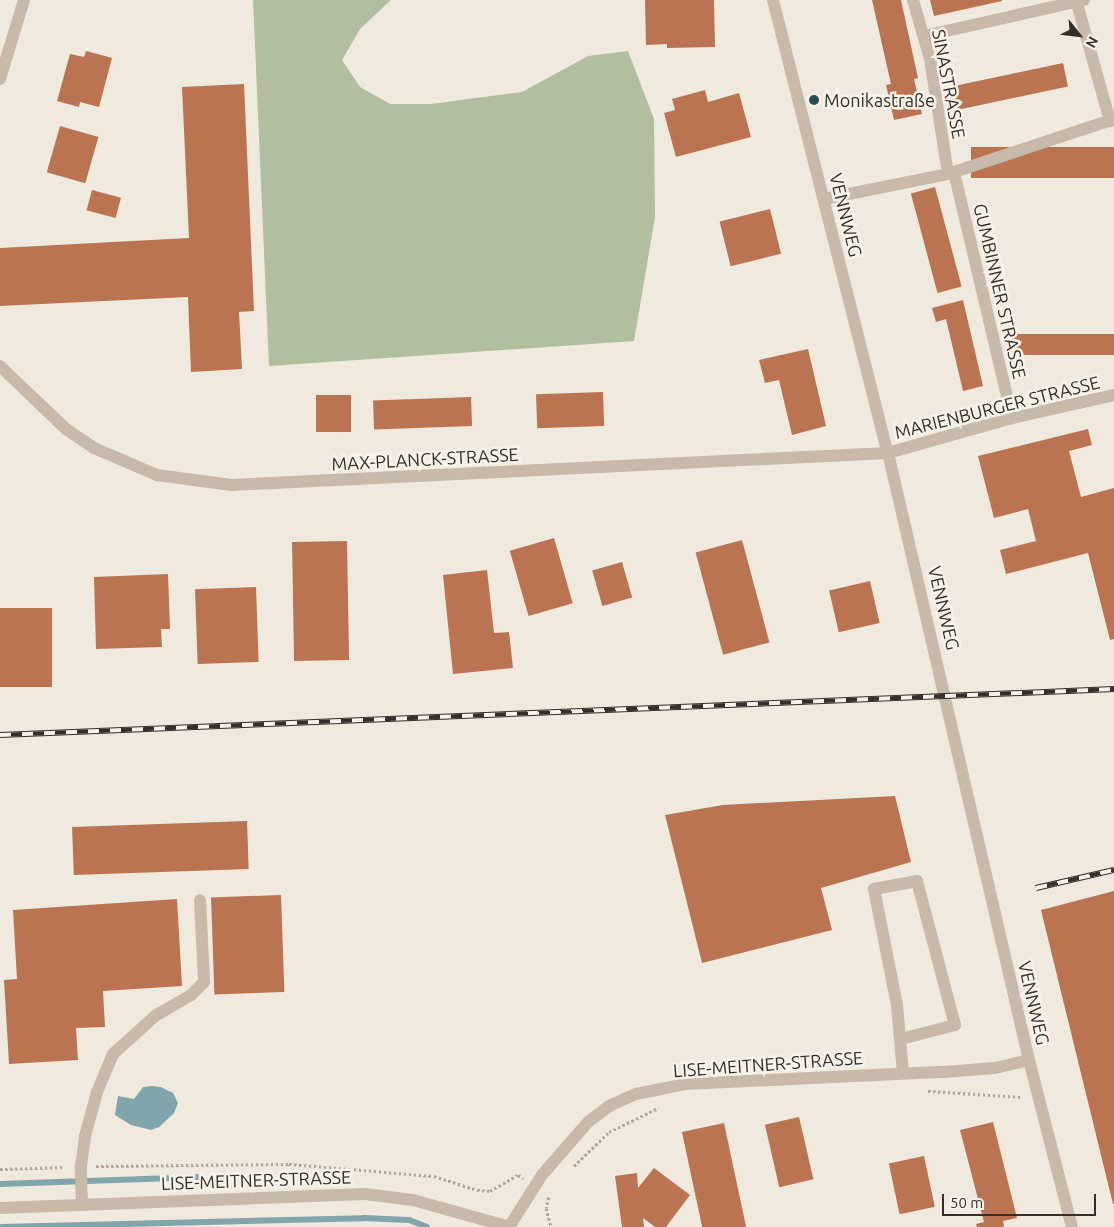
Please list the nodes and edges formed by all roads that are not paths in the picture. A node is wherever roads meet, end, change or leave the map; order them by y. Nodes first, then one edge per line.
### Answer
1 (24, 0) edge
2 (773, 0) edge
3 (913, 0) edge
4 (1079, 1) edge
5 (924, 36) junction
6 (0, 79) edge
7 (1112, 120) edge
8 (951, 173) junction
9 (824, 199) junction
10 (0, 366) edge
11 (1114, 395) edge
12 (1012, 418) junction
13 (888, 453) junction
14 (200, 900) dead end
15 (901, 1039) junction
16 (1029, 1060) junction
17 (903, 1073) junction
18 (82, 1204) junction
19 (0, 1208) edge
20 (509, 1227) edge
21 (1072, 1227) edge

1 - 6 street
2 - 9 street, VENNWEG
3 - 5 street, SINASTRASSE
4 - 5 street
4 - 7 street
5 - 8 street, SINASTRASSE
7 - 8 street
8 - 9 street
8 - 12 street, GUMBINNER STRASSE
9 - 13 street, VENNWEG
10 - 13 street, MAX-PLANCK-STRASSE
11 - 12 street, MARIENBURGER STRASSE
12 - 13 street, MARIENBURGER STRASSE
13 - 16 street, VENNWEG
14 - 18 street
15 - 15 street
15 - 17 street
16 - 17 street, LISE-MEITNER-STRASSE
16 - 21 street, VENNWEG
17 - 20 street, LISE-MEITNER-STRASSE
18 - 19 street, LISE-MEITNER-STRASSE
18 - 20 street, LISE-MEITNER-STRASSE

